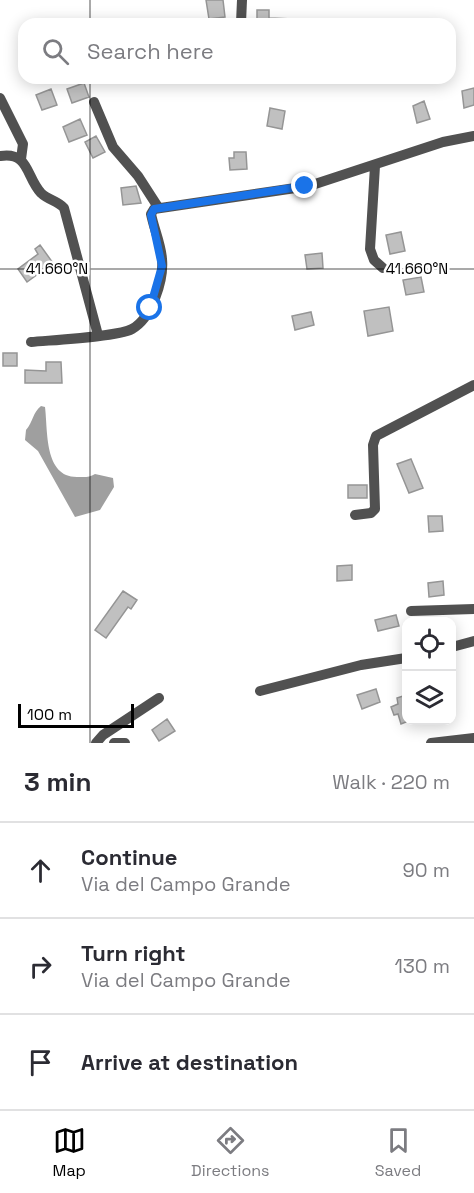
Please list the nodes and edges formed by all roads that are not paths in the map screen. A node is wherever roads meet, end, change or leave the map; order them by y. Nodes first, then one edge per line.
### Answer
1 (242, 0) edge
2 (241, 18) edge
3 (0, 98) edge
4 (94, 102) dead end
5 (474, 136) edge
6 (0, 156) edge
7 (21, 159) junction
8 (375, 166) junction
9 (158, 207) junction
10 (383, 268) dead end
11 (98, 334) junction
12 (31, 342) dead end
13 (474, 385) edge
14 (356, 514) dead end
15 (474, 609) edge
16 (411, 611) dead end
17 (474, 641) edge
18 (456, 646) edge
19 (402, 659) edge
20 (260, 691) dead end
21 (159, 698) dead end
22 (474, 738) edge
23 (96, 743) edge
24 (114, 743) edge
25 (125, 743) edge
26 (431, 743) edge

1 - 2 street
3 - 7 street
4 - 9 street
5 - 8 street
6 - 7 street
7 - 11 street
8 - 9 street
8 - 10 street
9 - 11 street
11 - 12 street
13 - 14 street
15 - 16 street
17 - 18 street
19 - 20 street
21 - 23 street
22 - 26 street
24 - 25 street

